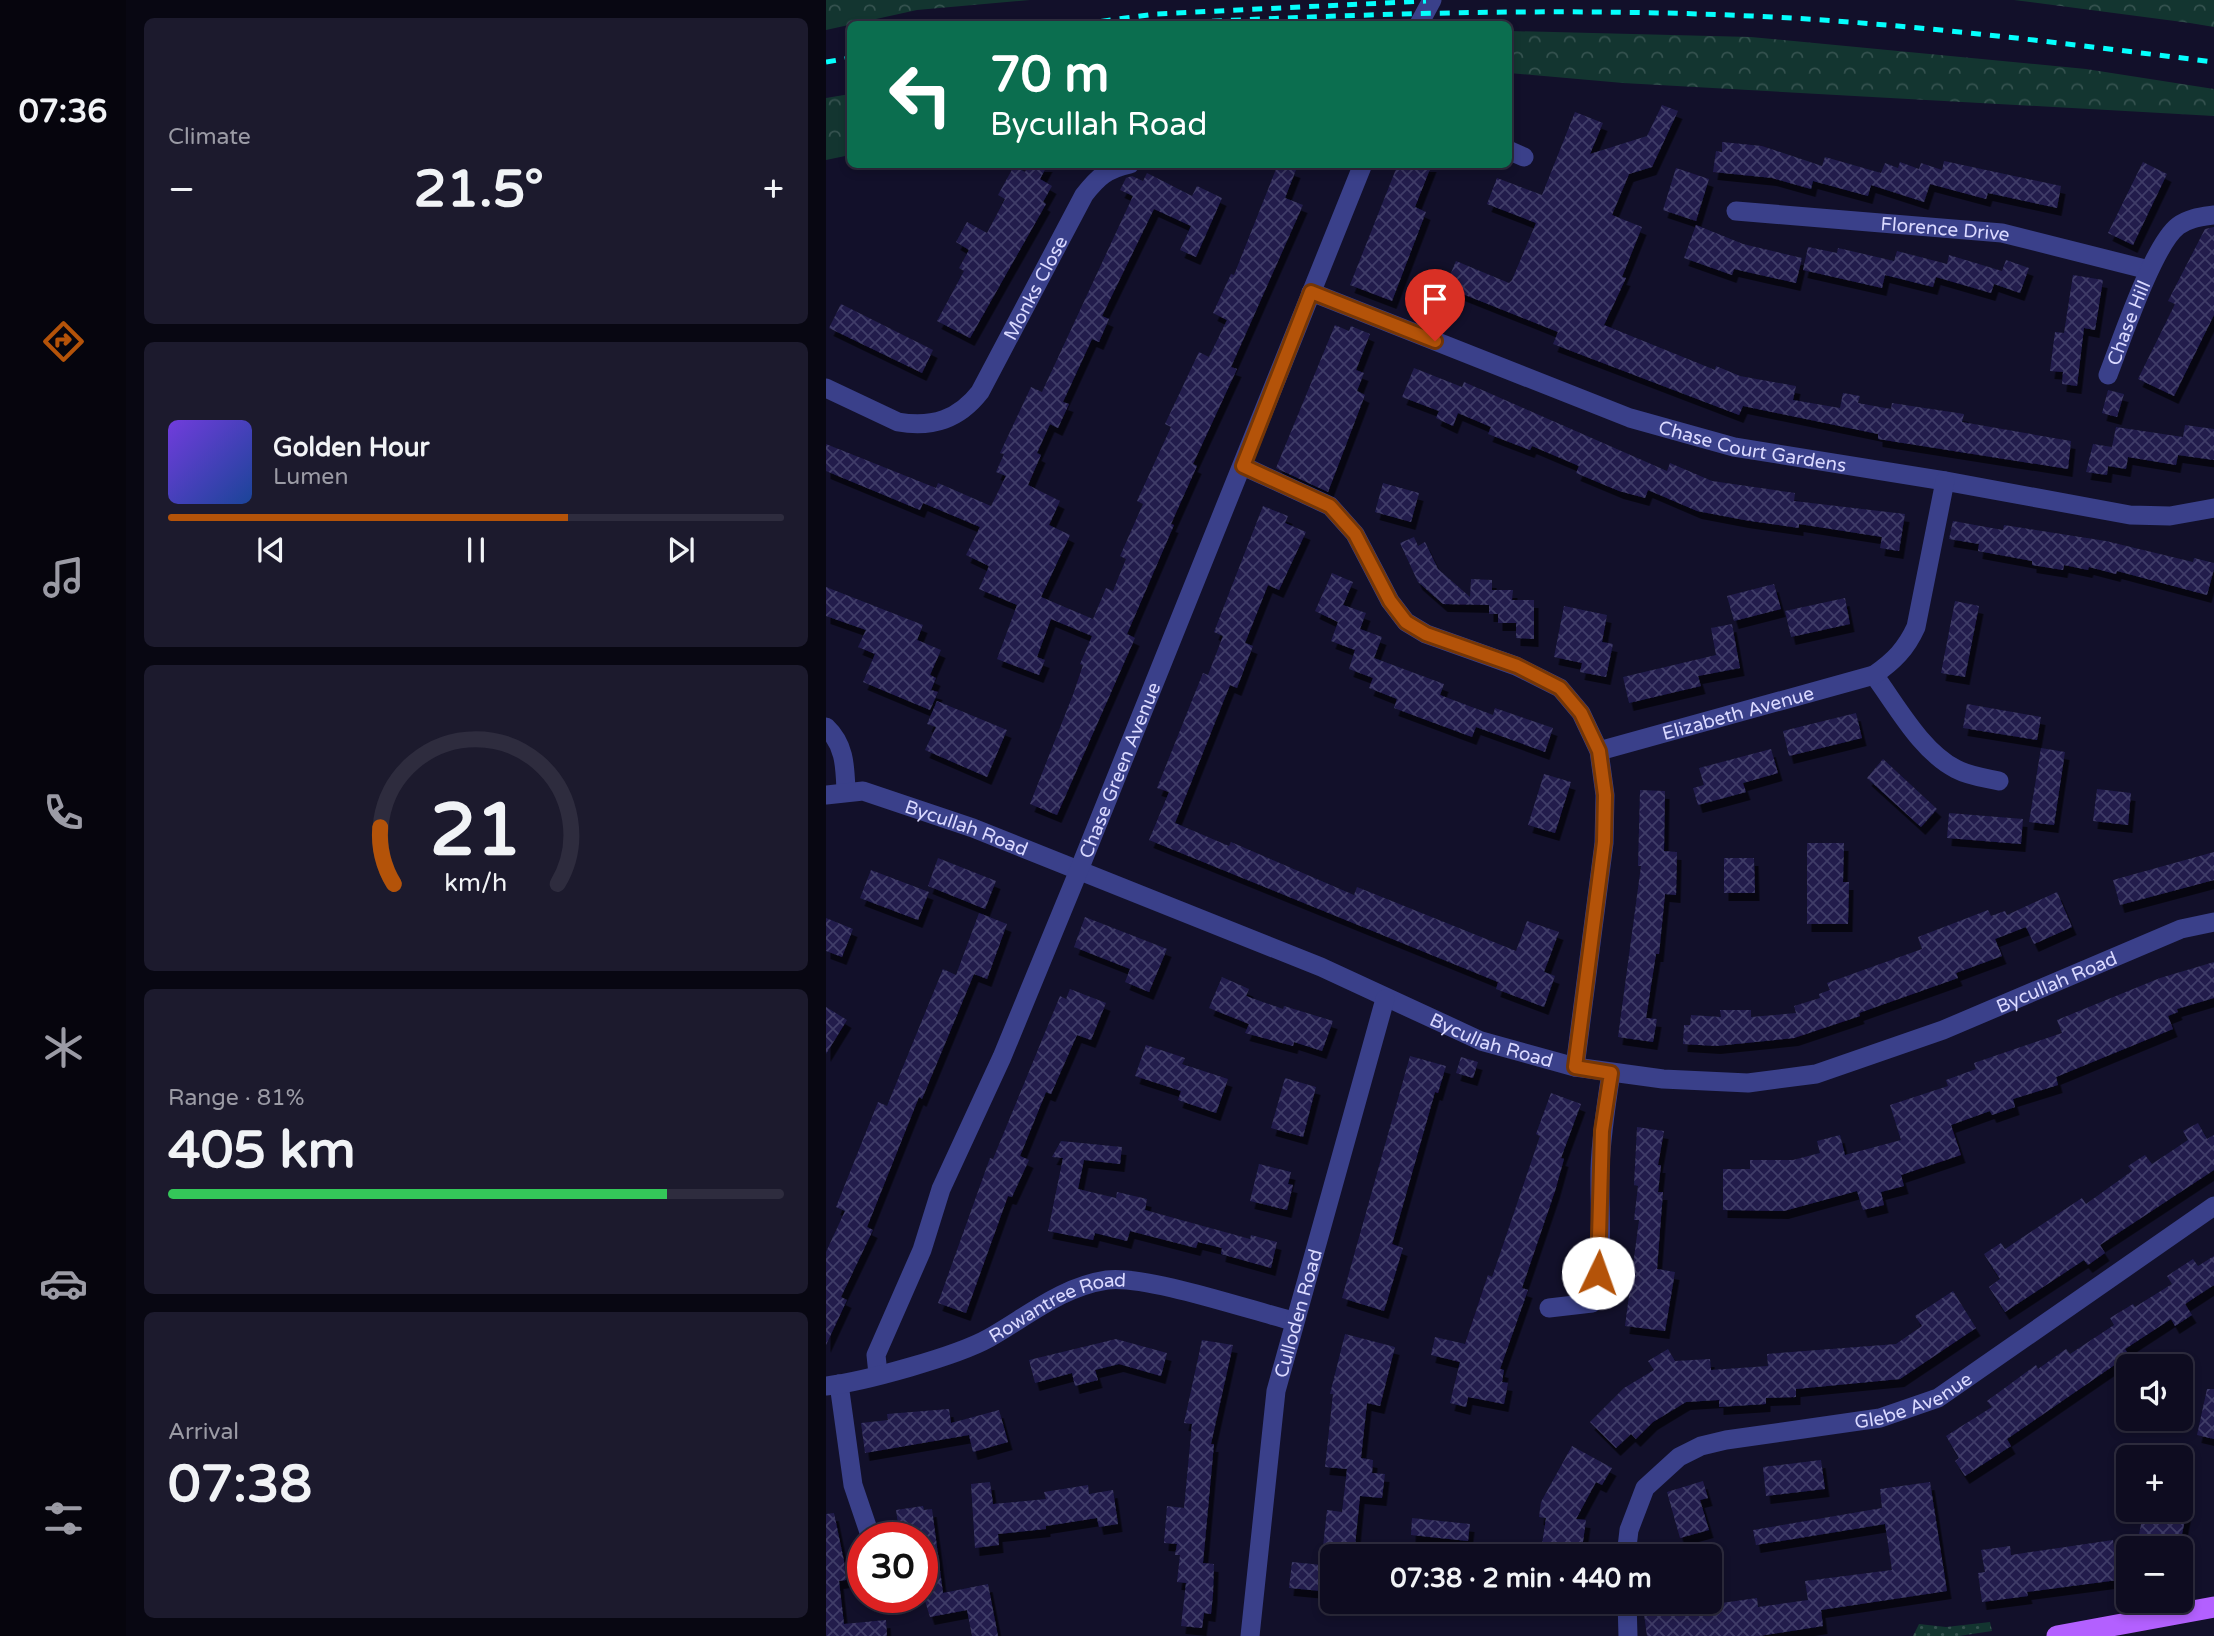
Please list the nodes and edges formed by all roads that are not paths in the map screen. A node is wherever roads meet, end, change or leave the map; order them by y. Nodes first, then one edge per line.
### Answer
1 (1432, 0) edge
2 (1421, 21) edge
3 (1112, 168) edge
4 (1359, 168) edge
5 (1736, 211) dead end
6 (2214, 215) edge
7 (2149, 270) junction
8 (1311, 292) junction
9 (2108, 375) dead end
10 (826, 388) edge
11 (1243, 466) junction
12 (1945, 481) junction
13 (2214, 508) edge
14 (1874, 675) junction
15 (826, 727) edge
16 (1599, 751) junction
17 (1998, 780) dead end
18 (846, 791) junction
19 (826, 795) edge
20 (1079, 870) junction
21 (2214, 922) edge
22 (1385, 999) junction
23 (1575, 1067) junction
24 (1611, 1073) junction
25 (2214, 1206) edge
26 (1549, 1308) dead end
27 (1293, 1321) junction
28 (878, 1374) junction
29 (832, 1385) edge
30 (866, 1522) edge
31 (1627, 1544) edge
32 (2214, 1607) edge
33 (1627, 1614) edge
34 (1250, 1636) edge
35 (1628, 1636) edge
36 (2057, 1636) edge

1 - 2 street
3 - 10 street, Monks Close
4 - 8 street, Chase Green Avenue
5 - 7 street, Florence Drive
6 - 7 street, Chase Hill
7 - 9 street, Chase Hill
8 - 11 street, Chase Green Avenue
8 - 12 street, Chase Court Gardens
11 - 16 street
11 - 20 street, Chase Green Avenue
12 - 13 street, Chase Court Gardens
12 - 14 street, Elizabeth Avenue
14 - 16 street, Elizabeth Avenue
14 - 17 street
15 - 18 street
16 - 23 street
18 - 19 street, Bycullah Road
18 - 20 street, Bycullah Road
20 - 22 street, Bycullah Road
20 - 28 street, Chase Green Avenue
21 - 24 street, Bycullah Road
22 - 23 street, Bycullah Road
22 - 27 street, Culloden Road
23 - 24 street, Bycullah Road
24 - 26 street
25 - 31 street, Glebe Avenue
27 - 28 street, Rowantree Road
27 - 34 street, Culloden Road
28 - 29 street, Rowantree Road
29 - 30 street
32 - 36 main road
33 - 35 street

